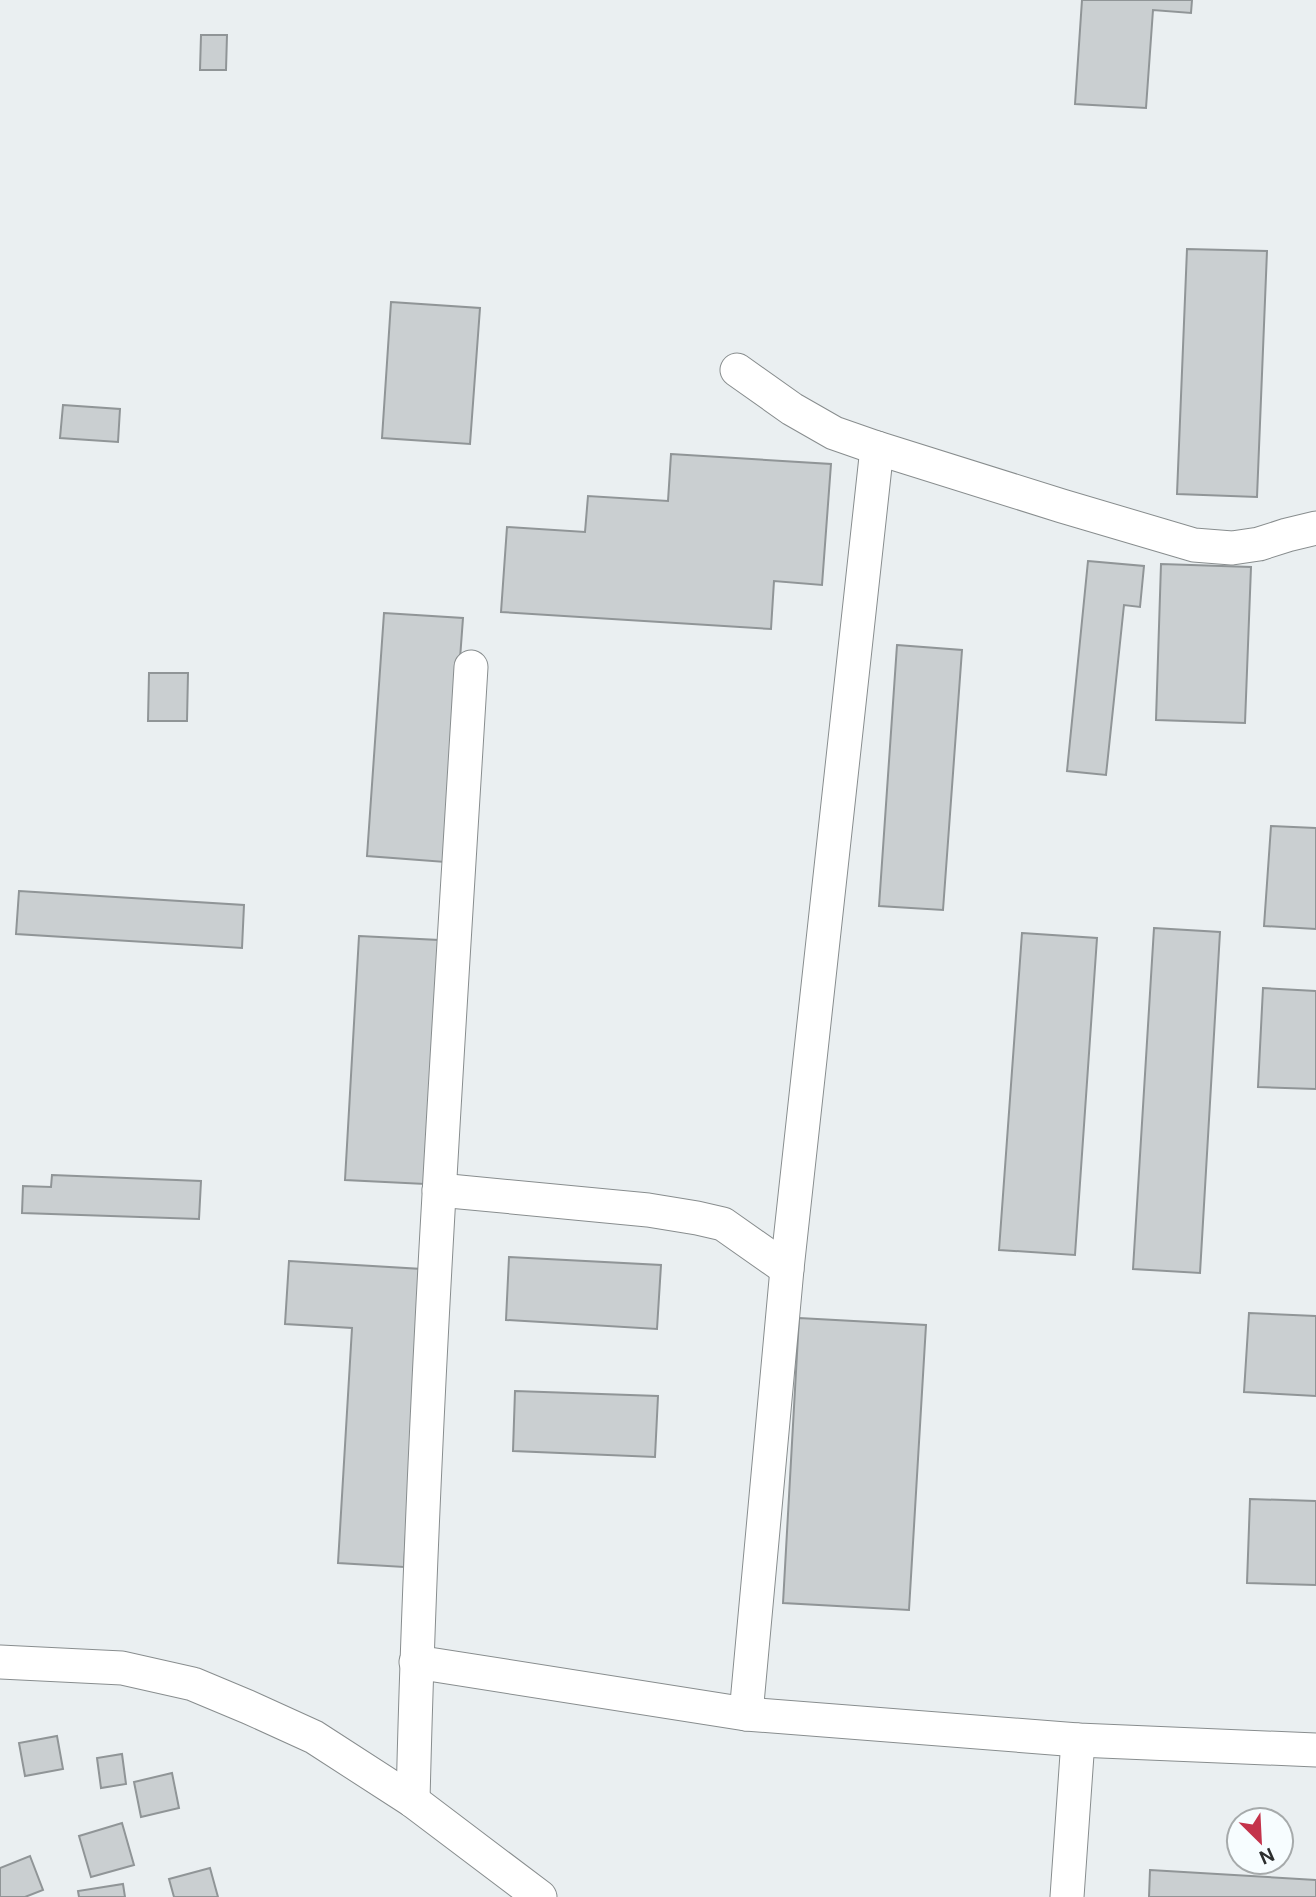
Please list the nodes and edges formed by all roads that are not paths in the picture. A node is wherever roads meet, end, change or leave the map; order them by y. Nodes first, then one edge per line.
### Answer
1 (737, 370) dead end
2 (877, 448) junction
3 (1316, 528) edge
4 (471, 667) dead end
5 (439, 1190) junction
6 (787, 1269) junction
7 (0, 1662) edge
8 (416, 1662) junction
9 (746, 1714) junction
10 (1078, 1741) junction
11 (1316, 1749) edge
12 (413, 1801) junction
13 (541, 1897) edge
14 (1067, 1897) edge

1 - 2 street
2 - 3 street
2 - 6 street
4 - 5 street
5 - 6 street
5 - 8 street
6 - 9 street
7 - 12 street
8 - 9 street
8 - 12 street
9 - 10 street
10 - 11 street
10 - 14 street
12 - 13 street

